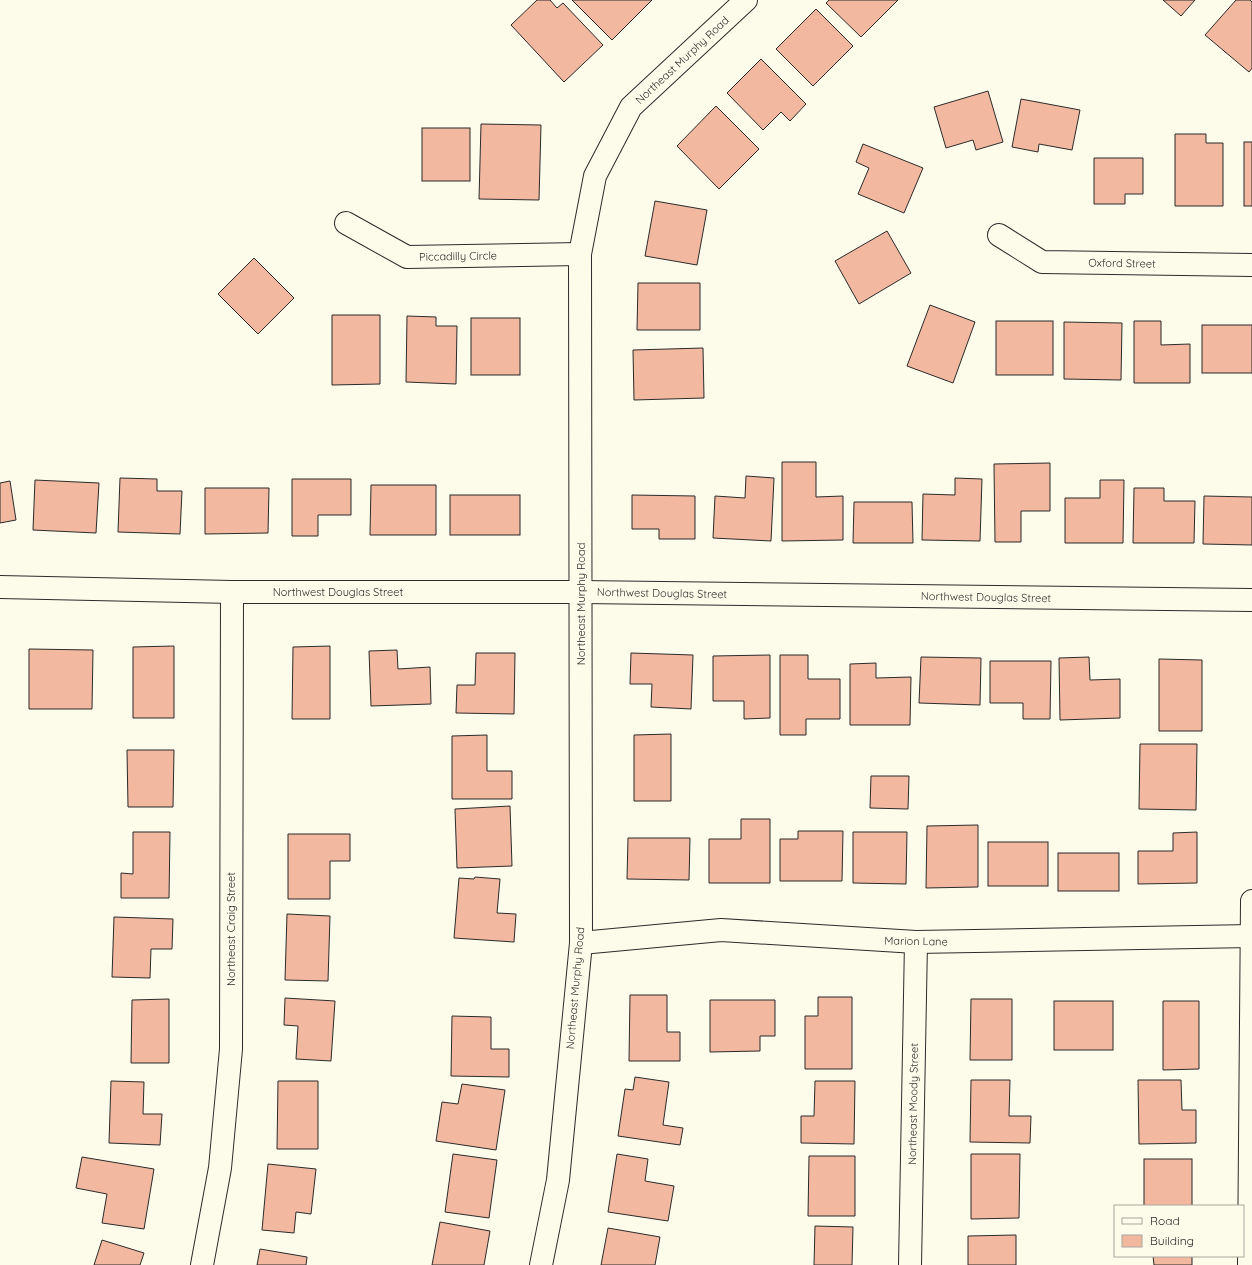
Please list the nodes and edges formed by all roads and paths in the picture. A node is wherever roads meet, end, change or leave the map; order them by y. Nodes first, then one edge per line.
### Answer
1 (746, 0) edge
2 (346, 223) dead end
3 (999, 235) dead end
4 (580, 254) junction
5 (1252, 265) edge
6 (0, 587) edge
7 (232, 592) junction
8 (581, 592) junction
9 (1252, 600) edge
10 (1252, 901) edge
11 (1251, 936) edge
12 (916, 942) junction
13 (581, 943) junction
14 (202, 1265) edge
15 (541, 1265) edge
16 (910, 1265) edge
17 (1250, 1265) edge

1 - 4 street, Northeast Murphy Road
2 - 4 street, Piccadilly Circle
3 - 5 street, Oxford Street
4 - 8 street, Northeast Murphy Road
6 - 7 street, Northwest Douglas Street
7 - 8 street, Northwest Douglas Street
7 - 14 street, Northeast Craig Street
8 - 9 street, Northwest Douglas Street
8 - 13 street, Northeast Murphy Road
10 - 11 street
11 - 12 street, Marion Lane
11 - 17 street
12 - 13 street, Marion Lane
12 - 16 street, Northeast Moody Street
13 - 15 street, Northeast Murphy Road

